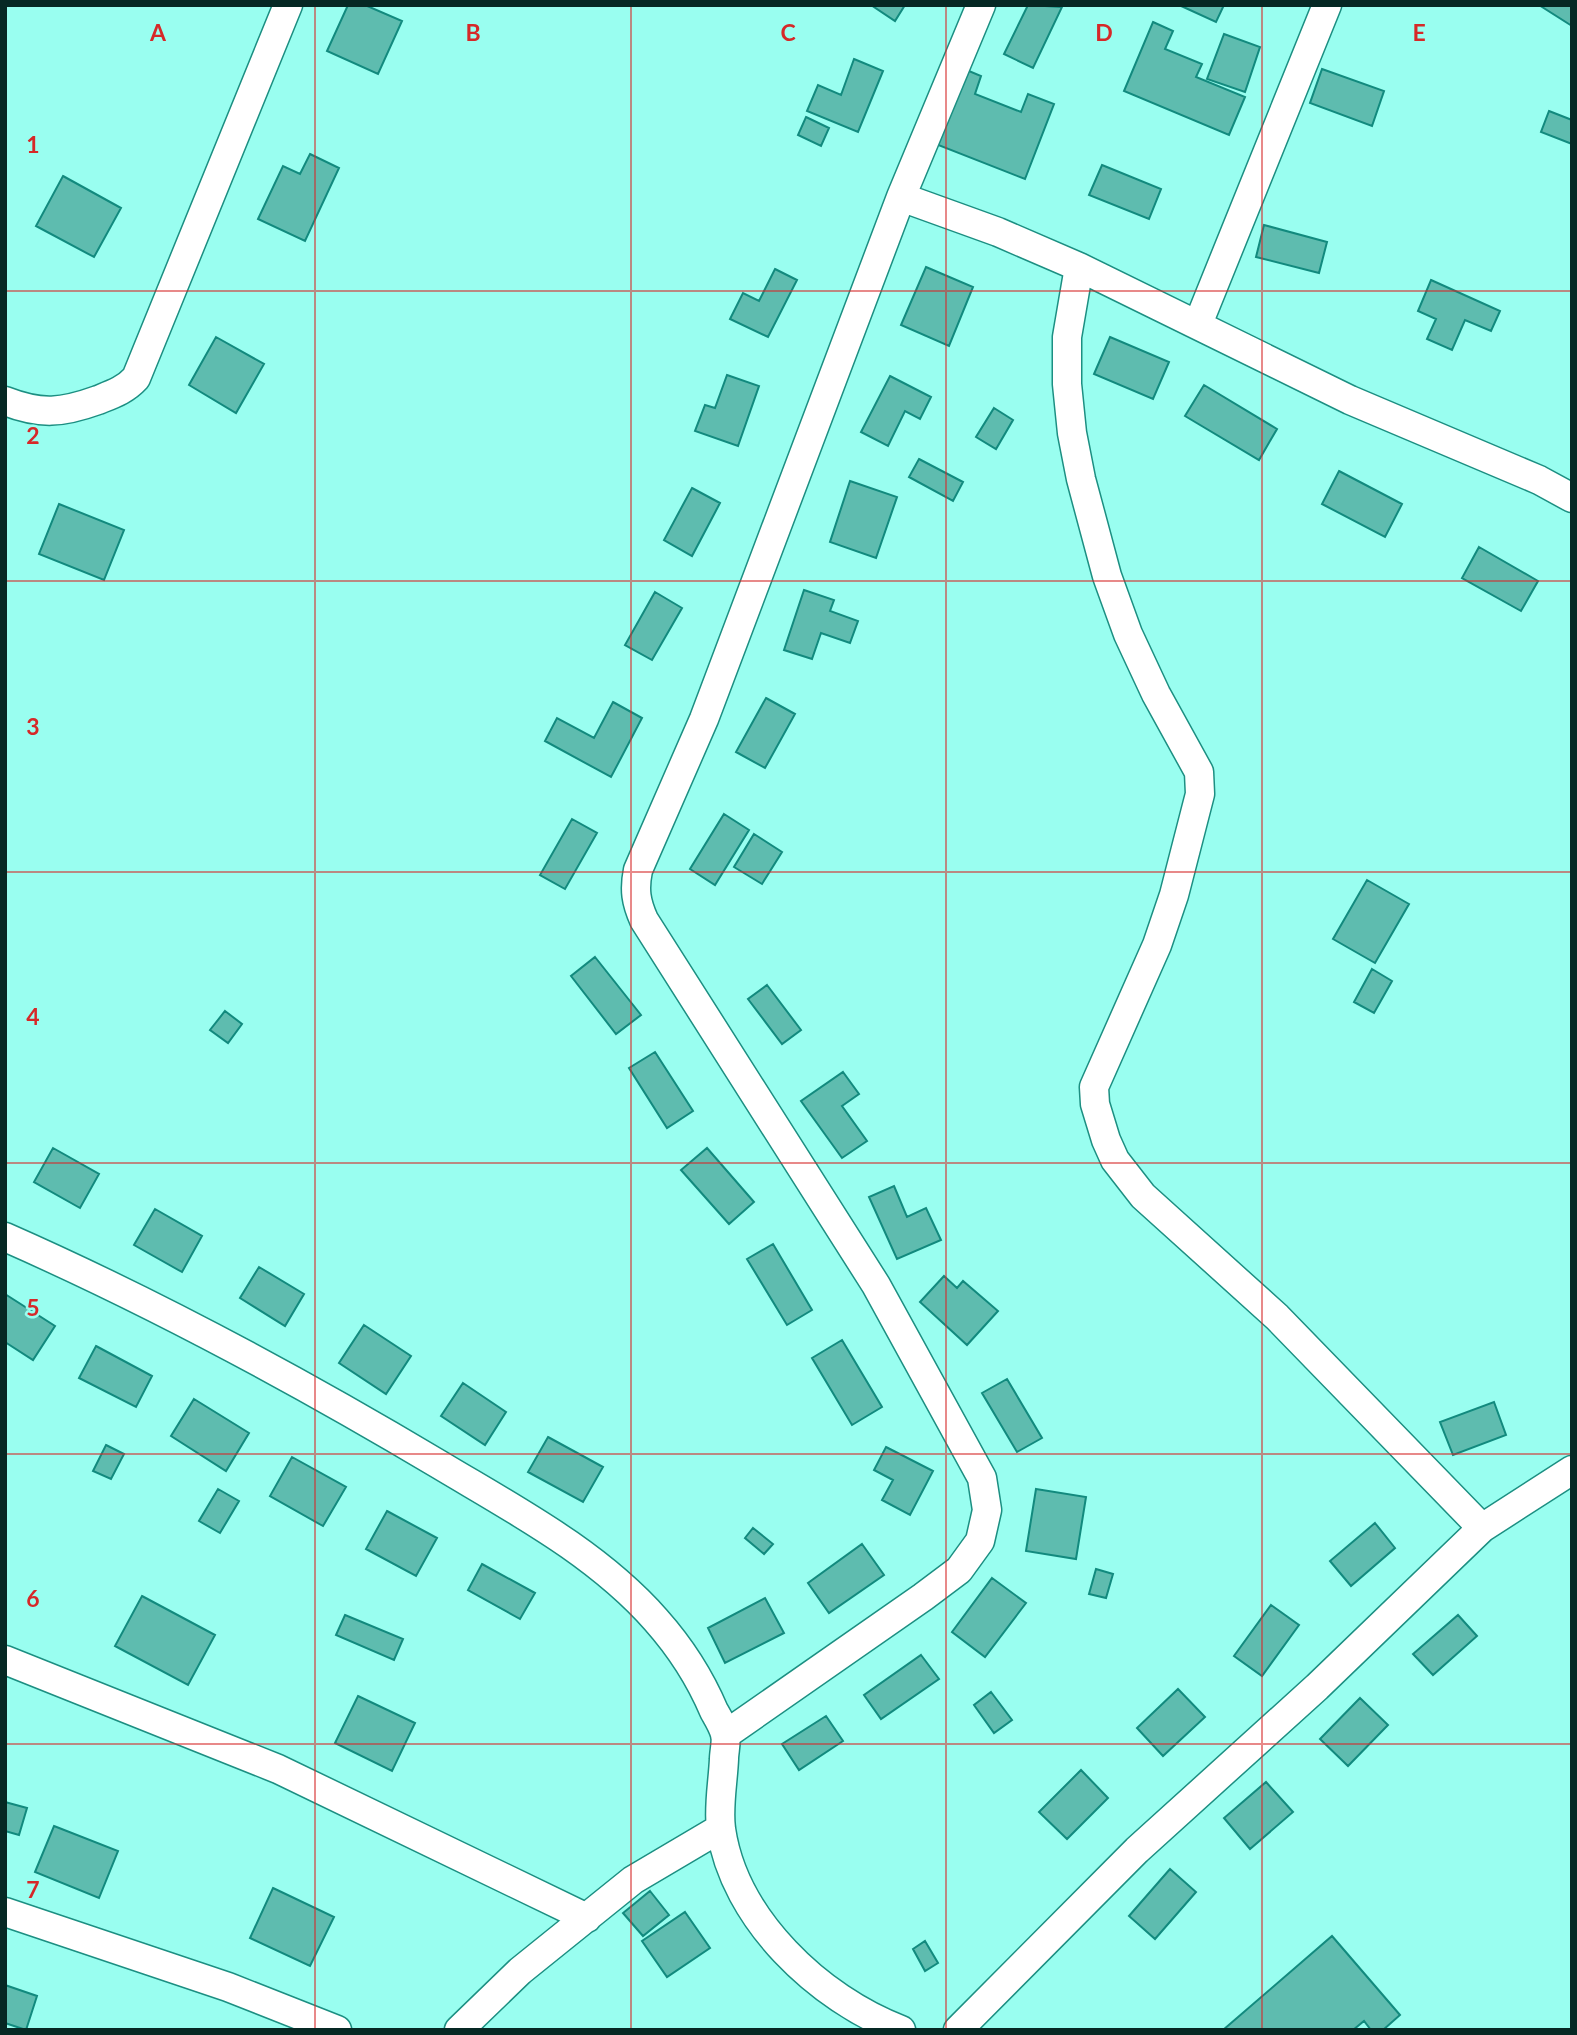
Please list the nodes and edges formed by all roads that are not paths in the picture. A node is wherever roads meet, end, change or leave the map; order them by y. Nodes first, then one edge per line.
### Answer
1 (288, 5) edge
2 (981, 5) edge
3 (1327, 5) edge
4 (901, 197) junction
5 (1079, 267) junction
6 (1198, 324) junction
7 (5, 401) edge
8 (1572, 498) edge
9 (5, 1237) edge
10 (1572, 1470) edge
11 (1482, 1528) junction
12 (5, 1660) edge
13 (725, 1735) junction
14 (721, 1828) junction
15 (5, 1912) edge
16 (587, 1918) junction
17 (337, 2030) edge
18 (459, 2030) edge
19 (901, 2030) edge
20 (958, 2030) edge

1 - 7 street
2 - 4 street
3 - 6 street
4 - 5 street
4 - 13 street
5 - 6 street
5 - 11 street
6 - 8 street
9 - 13 street
10 - 11 street
11 - 20 street
12 - 16 street
13 - 14 street
14 - 16 street
14 - 19 street
15 - 17 street
16 - 18 street

